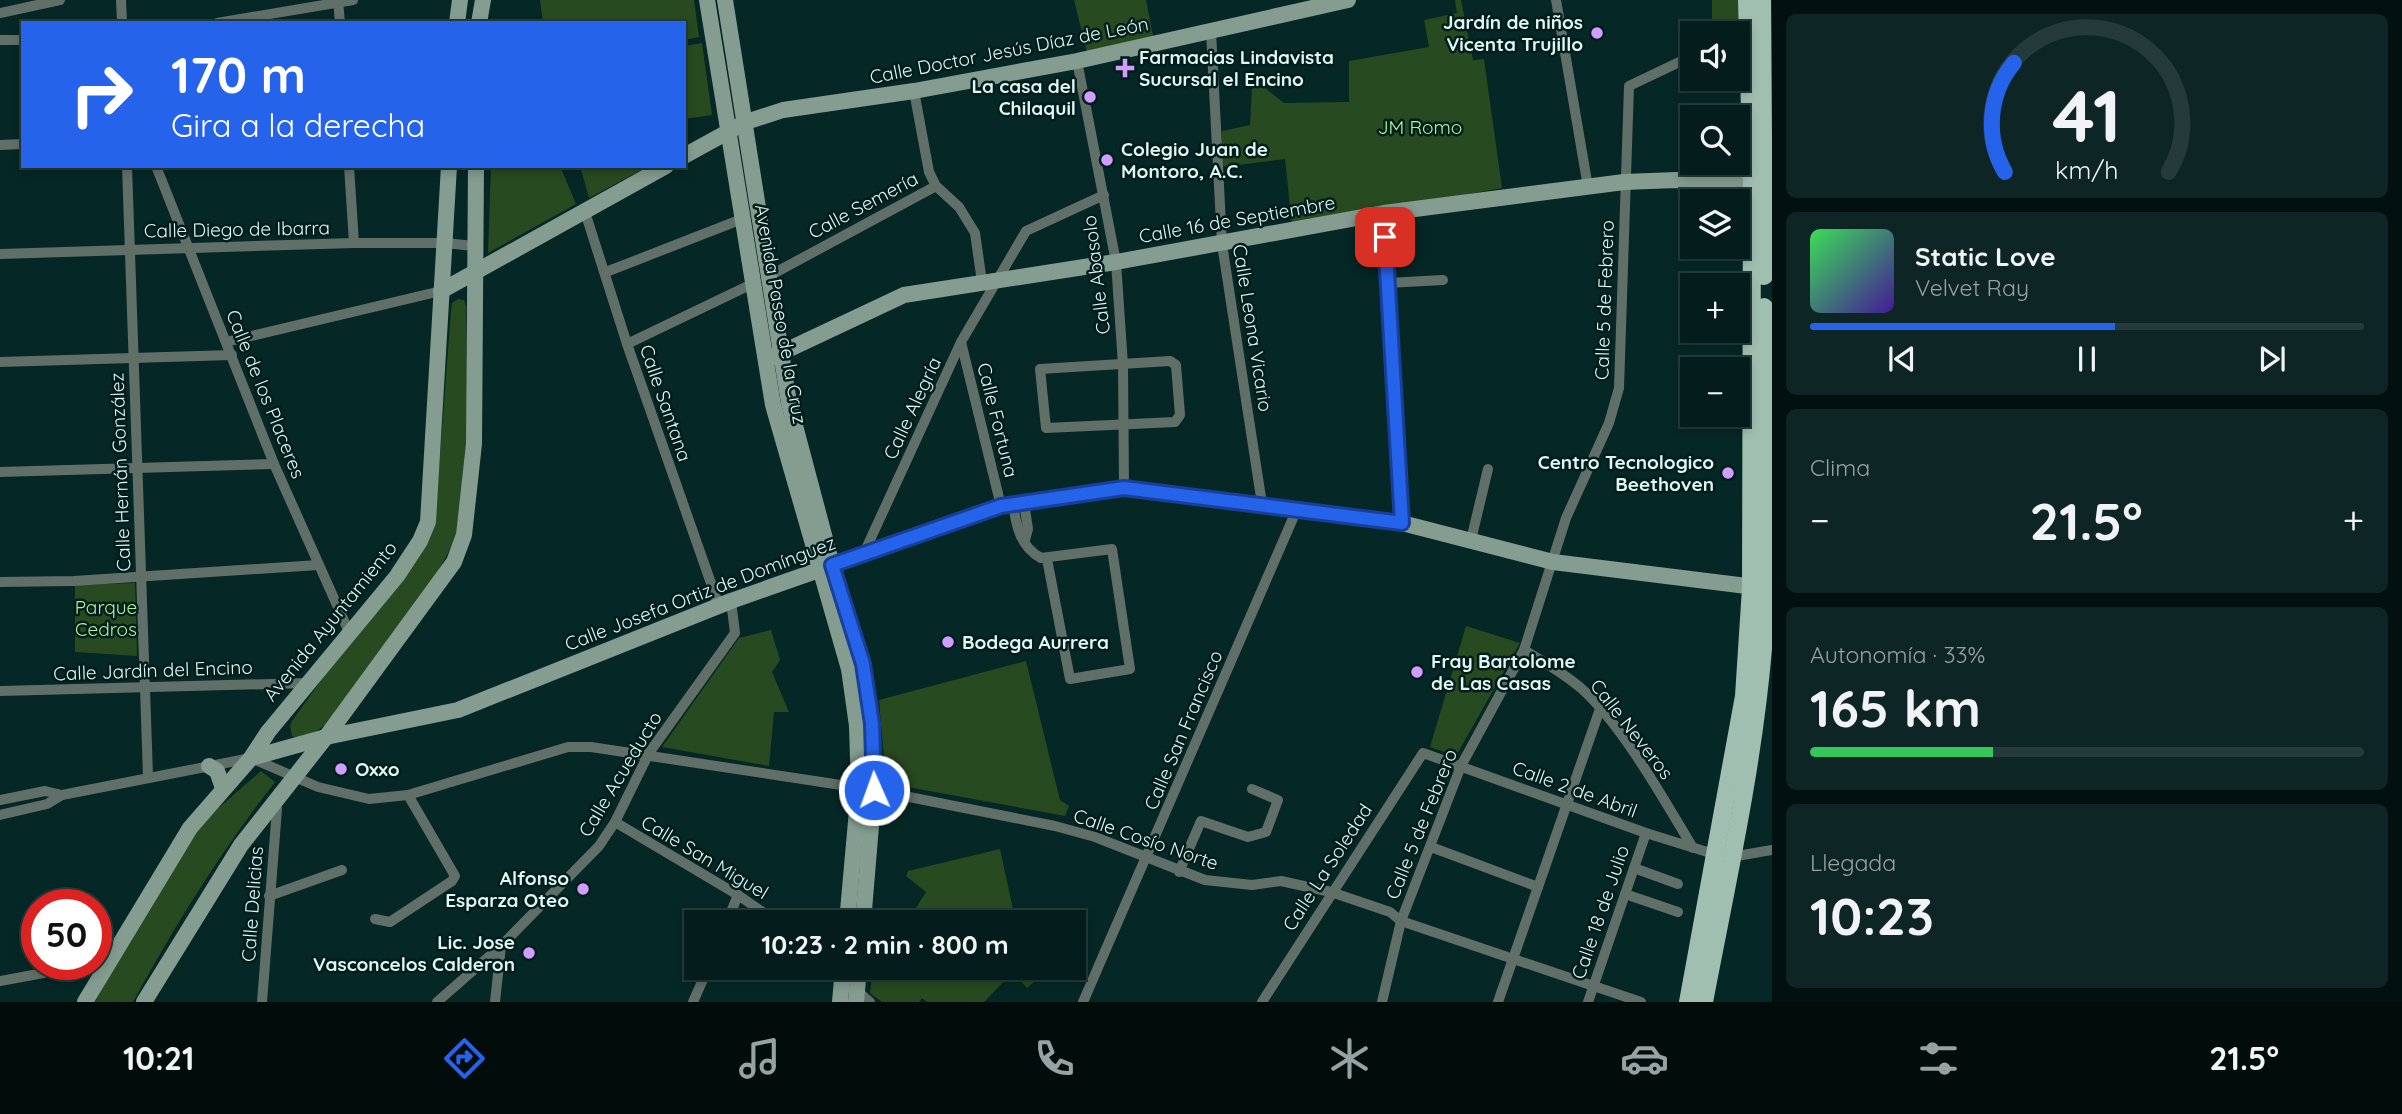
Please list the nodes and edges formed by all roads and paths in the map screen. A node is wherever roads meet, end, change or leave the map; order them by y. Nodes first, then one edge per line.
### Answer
1 (60, 0) edge
2 (121, 0) edge
3 (353, 0) edge
4 (460, 0) edge
5 (483, 0) edge
6 (707, 0) edge
7 (725, 0) edge
8 (1348, 0) edge
9 (1556, 0) edge
10 (1747, 0) edge
11 (1762, 0) edge
12 (339, 1) edge
13 (1315, 4) edge
14 (0, 13) edge
15 (265, 19) edge
16 (122, 21) edge
17 (241, 21) edge
18 (340, 21) edge
19 (457, 21) edge
20 (479, 21) edge
21 (1744, 21) edge
22 (1211, 32) junction
23 (0, 40) edge
24 (21, 40) edge
25 (1077, 61) junction
26 (1680, 62) edge
27 (1750, 86) edge
28 (914, 91) junction
29 (746, 122) junction
30 (728, 132) junction
31 (21, 144) edge
32 (0, 145) edge
33 (686, 155) edge
34 (127, 168) edge
35 (157, 168) edge
36 (349, 168) edge
37 (449, 168) edge
38 (476, 168) edge
39 (662, 168) edge
40 (1625, 182) junction
41 (1763, 185) edge
42 (936, 186) junction
43 (1588, 187) junction
44 (1104, 195) junction
45 (585, 212) junction
46 (1384, 213) junction
47 (742, 219) junction
48 (354, 243) junction
49 (445, 243) junction
50 (1222, 244) junction
51 (474, 246) junction
52 (189, 247) junction
53 (130, 249) junction
54 (0, 254) edge
55 (1116, 262) junction
56 (606, 272) junction
57 (474, 273) junction
58 (769, 275) junction
59 (1443, 280) dead end
60 (989, 281) junction
61 (1387, 283) junction
62 (752, 284) junction
63 (441, 291) junction
64 (226, 342) junction
65 (961, 342) junction
66 (627, 344) junction
67 (781, 353) junction
68 (232, 355) junction
69 (133, 358) junction
70 (766, 360) junction
71 (0, 362) edge
72 (1123, 365) junction
73 (1769, 394) edge
74 (1125, 425) junction
75 (274, 464) junction
76 (138, 468) junction
77 (1488, 469) dead end
78 (0, 472) edge
79 (1124, 488) junction
80 (1013, 504) junction
81 (1262, 504) junction
82 (1297, 509) junction
83 (1402, 523) junction
84 (1471, 540) junction
85 (864, 553) junction
86 (1047, 559) junction
87 (1553, 562) junction
88 (318, 565) junction
89 (826, 567) junction
90 (141, 577) junction
91 (0, 582) edge
92 (1763, 588) edge
93 (725, 603) junction
94 (349, 632) junction
95 (1524, 650) junction
96 (308, 683) junction
97 (145, 688) junction
98 (0, 691) edge
99 (1600, 709) junction
100 (326, 737) junction
101 (649, 753) junction
102 (1423, 753) joint
103 (251, 758) junction
104 (209, 766) junction
105 (1461, 766) junction
106 (148, 776) junction
107 (295, 776) junction
108 (223, 788) junction
109 (867, 789) junction
110 (1252, 789) dead end
111 (62, 795) junction
112 (408, 795) junction
113 (0, 800) edge
114 (1566, 806) junction
115 (277, 809) dead end
116 (0, 815) edge
117 (615, 822) junction
118 (1646, 834) junction
119 (1431, 847) junction
120 (1693, 848) junction
121 (1772, 850) edge
122 (1724, 856) junction
123 (1147, 859) junction
124 (1634, 868) junction
125 (342, 870) dead end
126 (1179, 872) junction
127 (1678, 884) dead end
128 (1538, 887) junction
129 (1331, 892) junction
130 (1625, 894) junction
131 (738, 895) junction
132 (269, 896) junction
133 (732, 910) edge
134 (760, 910) edge
135 (849, 910) edge
136 (863, 910) edge
137 (1678, 912) dead end
138 (375, 919) dead end
139 (1401, 921) junction
140 (112, 944) edge
141 (501, 946) junction
142 (1513, 959) junction
143 (21, 977) edge
144 (93, 980) edge
145 (703, 980) edge
146 (839, 980) edge
147 (846, 980) edge
148 (860, 980) edge
149 (0, 981) edge
150 (1593, 988) junction
151 (861, 999) edge
152 (86, 1002) edge
153 (144, 1002) edge
154 (262, 1002) edge
155 (437, 1002) edge
156 (495, 1002) edge
157 (693, 1002) edge
158 (840, 1002) edge
159 (1083, 1002) edge
160 (1262, 1002) edge
161 (1382, 1002) edge
162 (1498, 1002) edge
163 (1588, 1002) edge
164 (1641, 1002) edge
165 (1688, 1002) edge
166 (1704, 1002) edge

1 - 14 street
2 - 16 street
3 - 12 street
4 - 19 main road
5 - 20 main road
6 - 30 main road, Avenida Paseo de la Cruz
7 - 29 main road, Avenida Paseo de la Cruz
8 - 13 main road, Calle Doctor Jesús Díaz de León
9 - 43 street
10 - 21 main road
11 - 41 main road
12 - 15 street
12 - 18 street
13 - 22 main road, Calle Doctor Jesús Díaz de León
15 - 17 street
22 - 25 main road, Calle Doctor Jesús Díaz de León
22 - 50 street, Calle Leona Vicario
23 - 24 street
25 - 28 main road, Calle Doctor Jesús Díaz de León
25 - 44 street, Calle Abasolo
26 - 40 street, Calle 5 de Febrero
27 - 41 main road
28 - 29 main road, Calle Doctor Jesús Díaz de León
28 - 42 street
29 - 30 main road, Calle Doctor Jesús Díaz de León
29 - 58 main road, Avenida Paseo de la Cruz
30 - 33 main road, Calle Doctor Jesús Díaz de León
30 - 47 main road, Avenida Paseo de la Cruz
31 - 32 street
34 - 53 street, Calle Hernán González
35 - 52 street, Calle de los Placeres
36 - 48 street
37 - 49 main road, Avenida Ayuntamiento
38 - 51 main road
39 - 45 main road
40 - 41 main road, Calle 16 de Septiembre
40 - 43 main road, Calle 16 de Septiembre
40 - 87 street, Calle 5 de Febrero
41 - 73 main road
41 - 92 main road
42 - 58 street, Calle Semería
42 - 60 street
43 - 46 main road, Calle 16 de Septiembre
44 - 55 street, Calle Abasolo
44 - 60 street, Calle Alegría
45 - 56 street, Calle Santana
45 - 57 main road
46 - 50 main road, Calle 16 de Septiembre
46 - 61 street
47 - 56 street
47 - 62 main road, Avenida Paseo de la Cruz
48 - 49 street, Calle Diego de Ibarra
48 - 52 street, Calle Diego de Ibarra
49 - 51 street, Calle Diego de Ibarra
49 - 63 main road, Avenida Ayuntamiento
50 - 55 main road, Calle 16 de Septiembre
50 - 81 street, Calle Leona Vicario
51 - 57 main road
52 - 53 street, Calle Diego de Ibarra
52 - 64 street, Calle de los Placeres
53 - 54 street, Calle Diego de Ibarra
53 - 69 street, Calle Hernán González
55 - 60 main road, Calle 16 de Septiembre
55 - 72 street, Calle Abasolo
56 - 66 street, Calle Santana
57 - 63 main road
57 - 100 main road
58 - 67 main road, Avenida Paseo de la Cruz
59 - 61 street
60 - 65 street, Calle Alegría
60 - 67 main road, Calle 16 de Septiembre
61 - 83 street
62 - 66 street
62 - 70 main road, Avenida Paseo de la Cruz
63 - 64 street
63 - 94 main road, Avenida Ayuntamiento
64 - 68 street, Calle de los Placeres
65 - 80 street, Calle Fortuna
65 - 85 street, Calle Alegría
66 - 93 street, Calle Santana
67 - 70 main road, Calle 16 de Septiembre
67 - 89 main road, Avenida Paseo de la Cruz
68 - 69 street
68 - 75 street, Calle de los Placeres
69 - 71 street
69 - 76 street, Calle Hernán González
70 - 89 main road, Avenida Paseo de la Cruz
72 - 74 street, Calle Abasolo
72 - 74 street
72 - 74 street
73 - 92 main road
74 - 79 street, Calle Abasolo
75 - 76 street
75 - 88 street, Calle de los Placeres
76 - 78 street
76 - 90 street, Calle Hernán González
77 - 84 street
79 - 80 main road, Calle Josefa Ortiz de Domínguez
79 - 81 main road, Calle Josefa Ortiz de Domínguez
80 - 85 main road, Calle Josefa Ortiz de Domínguez
80 - 86 street, Calle Fortuna
81 - 82 main road, Calle Josefa Ortiz de Domínguez
82 - 83 main road, Calle Josefa Ortiz de Domínguez
82 - 123 street, Calle San Francisco
83 - 84 main road, Calle Josefa Ortiz de Domínguez
84 - 87 main road, Calle Josefa Ortiz de Domínguez
85 - 89 main road, Calle Josefa Ortiz de Domínguez
86 - 86 street
87 - 92 main road, Calle Josefa Ortiz de Domínguez
87 - 95 street, Calle 5 de Febrero
88 - 90 street
88 - 94 street, Calle de los Placeres
89 - 93 main road, Calle Josefa Ortiz de Domínguez
89 - 109 main road, Avenida Paseo de la Cruz
90 - 91 street
90 - 97 street, Calle Hernán González
92 - 122 main road
93 - 100 main road, Calle Josefa Ortiz de Domínguez
93 - 101 street, Calle Acueducto
94 - 96 main road, Avenida Ayuntamiento
95 - 99 street, Calle Neveros
95 - 105 street, Calle 5 de Febrero
96 - 97 street, Calle Jardín del Encino
96 - 103 main road, Avenida Ayuntamiento
97 - 98 street, Calle Jardín del Encino
97 - 106 street, Calle Hernán González
99 - 114 street
99 - 120 street, Calle Neveros
100 - 103 main road, Calle Josefa Ortiz de Domínguez
100 - 107 main road
101 - 109 street, Calle Cosío Norte
101 - 112 street, Calle Cosío Norte
101 - 117 street, Calle Acueducto
102 - 105 street, Calle 2 de Abril
102 - 129 street, Calle La Soledad
103 - 104 street, Calle Josefa Ortiz de Domínguez
103 - 107 street, Calle Cosío Norte
103 - 108 main road, Avenida Ayuntamiento
104 - 106 street, Calle Josefa Ortiz de Domínguez
104 - 108 main road
105 - 114 street, Calle 2 de Abril
105 - 119 street, Calle 5 de Febrero
106 - 111 street, Calle Josefa Ortiz de Domínguez
107 - 112 street, Calle Cosío Norte
107 - 153 main road
108 - 140 main road, Avenida Ayuntamiento
109 - 123 street, Calle Cosío Norte
109 - 135 main road, Avenida Paseo de la Cruz
109 - 136 main road, Avenida Paseo de la Cruz
110 - 126 street
111 - 113 street, Calle Josefa Ortiz de Domínguez
111 - 116 street, Calle Josefa Ortiz de Domínguez
112 - 138 street
114 - 118 street, Calle 2 de Abril
114 - 128 street
115 - 132 street, Calle Delicias
117 - 131 street, Calle San Miguel
117 - 141 street, Calle Acueducto
118 - 120 street, Calle 2 de Abril
118 - 124 street, Calle 18 de Julio
119 - 128 street
119 - 139 street, Calle 5 de Febrero
120 - 122 street, Calle 2 de Abril
121 - 122 street
122 - 165 main road
122 - 166 main road
123 - 126 street, Calle Cosío Norte
123 - 159 street, Calle San Francisco
124 - 127 street
124 - 130 street, Calle 18 de Julio
125 - 132 street
126 - 129 street, Calle Cosío Norte
128 - 142 street
129 - 139 street, Calle Cosío Norte
129 - 160 street, Calle La Soledad
130 - 137 street
130 - 150 street, Calle 18 de Julio
131 - 133 street
131 - 134 street, Calle San Miguel
132 - 154 street, Calle Delicias
139 - 142 street, Calle Cosío Norte
139 - 161 street, Calle 5 de Febrero
141 - 155 street, Calle Acueducto
141 - 156 street
142 - 150 street, Calle Cosío Norte
142 - 162 street
143 - 149 street
144 - 152 main road, Avenida Ayuntamiento
145 - 157 street
146 - 158 main road
147 - 151 street
148 - 151 main road
150 - 163 street, Calle 18 de Julio
150 - 164 street, Calle Cosío Norte

